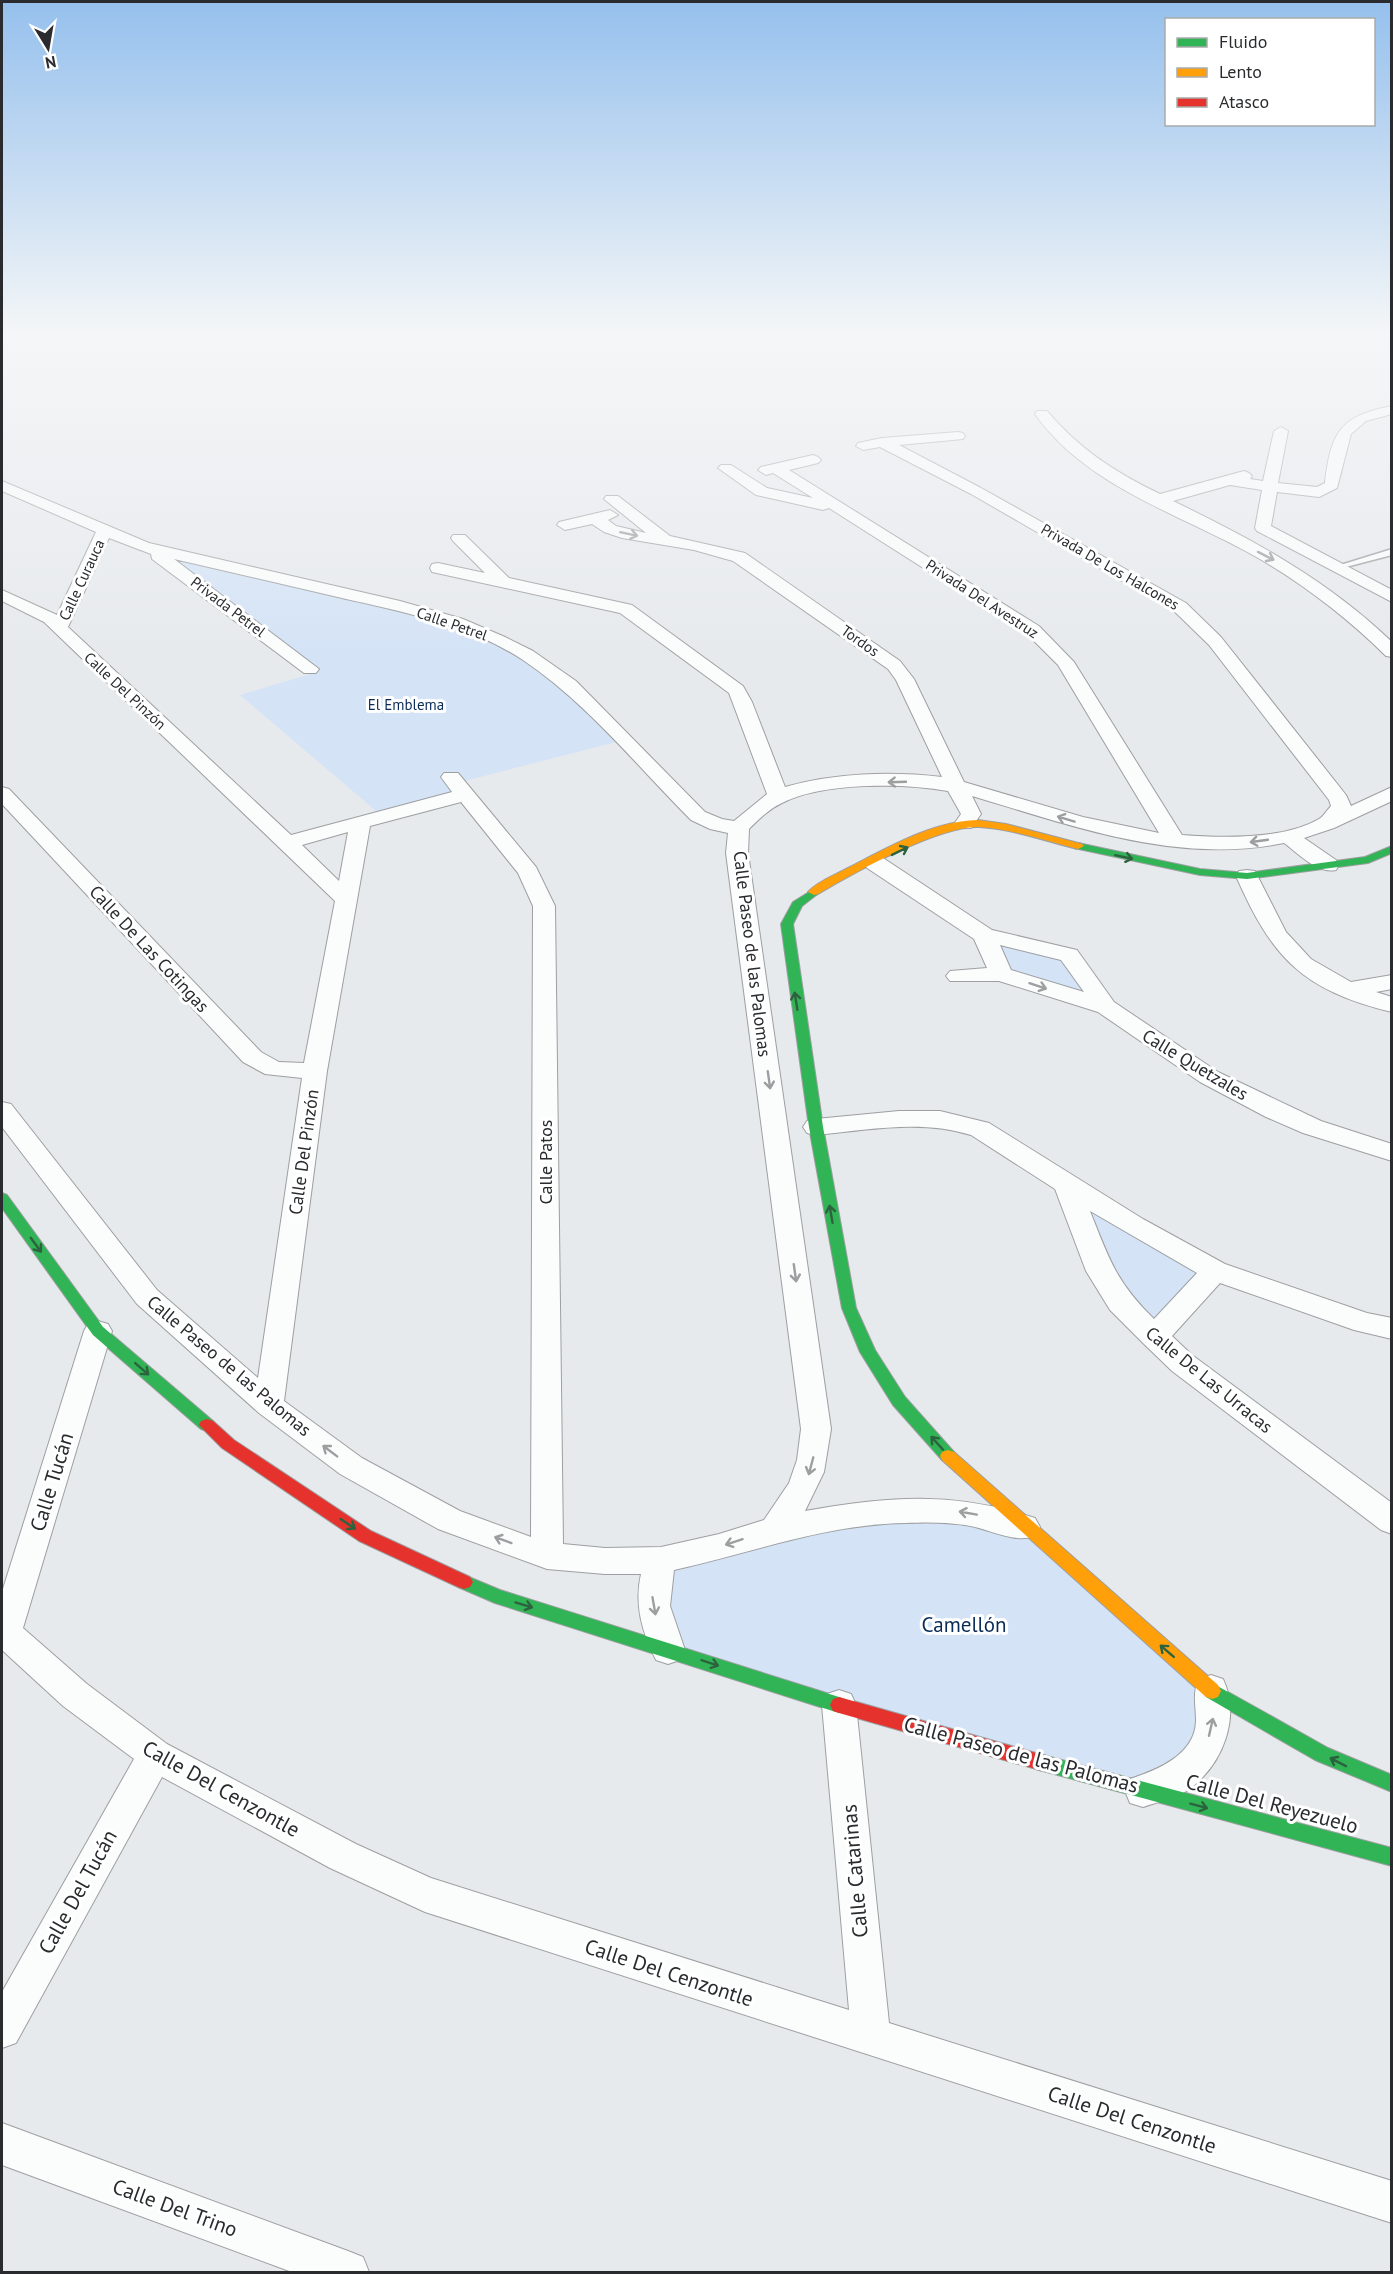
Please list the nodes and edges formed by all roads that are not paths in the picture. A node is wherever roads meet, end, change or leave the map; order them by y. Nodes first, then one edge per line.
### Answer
1 (905, 440) edge
2 (933, 440) edge
3 (1064, 440) edge
4 (1279, 440) edge
5 (1340, 440) edge
6 (882, 442) junction
7 (863, 446) dead end
8 (813, 460) dead end
9 (1274, 467) junction
10 (776, 468) junction
11 (1229, 480) junction
12 (2, 486) edge
13 (1270, 487) junction
14 (976, 491) junction
15 (612, 499) dead end
16 (1158, 500) junction
17 (838, 508) junction
18 (628, 512) junction
19 (596, 519) junction
20 (565, 525) dead end
21 (1263, 528) junction
22 (104, 532) junction
23 (1221, 532) junction
24 (666, 541) junction
25 (144, 548) junction
26 (1392, 552) edge
27 (1338, 567) junction
28 (502, 581) junction
29 (1385, 594) edge
30 (2, 595) edge
31 (1336, 600) junction
32 (59, 628) junction
33 (1392, 652) edge
34 (310, 669) dead end
35 (1320, 772) junction
36 (956, 786) junction
37 (1392, 792) edge
38 (2, 793) edge
39 (778, 796) junction
40 (360, 822) junction
41 (964, 824) junction
42 (1327, 824) junction
43 (739, 828) junction
44 (1288, 837) junction
45 (1175, 841) junction
46 (287, 842) junction
47 (1392, 849) edge
48 (1392, 857) edge
49 (1368, 860) junction
50 (874, 863) junction
51 (1328, 865) junction
52 (1247, 876) junction
53 (345, 899) junction
54 (984, 935) junction
55 (998, 965) junction
56 (958, 976) dead end
57 (1392, 982) edge
58 (1349, 989) junction
59 (1392, 1005) edge
60 (1106, 1008) junction
61 (315, 1071) junction
62 (2, 1110) edge
63 (816, 1127) junction
64 (1392, 1153) edge
65 (1065, 1181) junction
66 (2, 1198) edge
67 (1215, 1271) junction
68 (1392, 1329) edge
69 (98, 1331) junction
70 (1154, 1337) junction
71 (269, 1405) junction
72 (1392, 1521) edge
73 (1025, 1527) junction
74 (775, 1529) junction
75 (547, 1556) junction
76 (661, 1560) junction
77 (3, 1632) edge
78 (668, 1650) junction
79 (1211, 1690) junction
80 (839, 1705) junction
81 (155, 1755) junction
82 (1392, 1784) edge
83 (1142, 1791) junction
84 (1392, 1857) edge
85 (2, 2029) edge
86 (871, 2037) junction
87 (2, 2144) edge
88 (1392, 2202) edge
89 (348, 2272) edge

1 - 6 street
2 - 14 street, Privada De Los Halcones
3 - 16 street
4 - 9 street
5 - 13 street
6 - 7 street
6 - 14 street, Privada De Los Halcones
8 - 10 street, Privada Del Avestruz
9 - 11 street
9 - 13 street
10 - 17 street, Privada Del Avestruz
10 - 17 street, Privada Del Avestruz
11 - 13 street
11 - 16 street
12 - 22 street
13 - 21 street
14 - 35 street, Privada De Los Halcones
15 - 18 street, Tordos
16 - 23 street
17 - 45 street, Privada Del Avestruz
18 - 19 street
18 - 24 street, Tordos
19 - 20 street
19 -> 24 street, Tordos
21 - 23 street
21 - 27 street
22 - 25 street, Calle Petrel
22 - 32 street, Calle Curauca
23 -> 31 street
24 - 36 street, Tordos
25 - 34 street, Privada Petrel
25 - 43 street, Calle Petrel
26 - 27 lane
27 - 29 street
28 - 28 street
28 - 39 street
29 - 31 street
30 - 32 street, Calle Del Pinzón
31 - 33 street
32 - 46 street, Calle Del Pinzón
35 - 37 street, Privada De Los Halcones
35 - 42 street, Privada De Los Halcones
36 -> 39 street, Calle Paseo de las Palomas
36 - 41 street, Tordos
45 -> 36 street, Calle Paseo de las Palomas
37 - 42 street, Calle Paseo de las Palomas
38 - 61 street, Calle De Las Cotingas
39 - 43 street, Calle Paseo de las Palomas
40 - 46 street, Calle Patos
40 - 53 street, Calle Del Pinzón
40 - 75 street, Calle Patos
50 -> 41 street, Calle Paseo de las Palomas
41 -> 52 street, Calle Paseo de las Palomas
42 - 44 street, Calle Paseo de las Palomas
43 -> 74 street, Calle Paseo de las Palomas
44 -> 45 street, Calle Paseo de las Palomas
44 - 51 street
46 - 53 street, Calle Del Pinzón
47 - 49 street, Calle Paseo de las Palomas
48 - 49 street
49 - 51 street, Calle Paseo de las Palomas
50 - 54 street
63 -> 50 street, Calle Paseo de las Palomas
51 - 52 street, Calle Paseo de las Palomas
52 - 58 street
53 - 61 street, Calle Del Pinzón
54 - 55 street
54 - 60 street, Calle Quetzales
55 - 56 street
55 -> 60 street
57 - 58 street
58 - 59 street
60 - 64 street, Calle Quetzales
61 - 71 street, Calle Del Pinzón
62 - 71 street, Calle Paseo de las Palomas
63 - 65 street
73 -> 63 street, Calle Paseo de las Palomas
65 - 67 street
65 - 70 street, Calle De Las Urracas
66 -> 69 street, Calle Paseo de las Palomas
67 - 68 street
67 - 70 street
69 - 77 street, Calle Tucán
69 -> 78 street, Calle Paseo de las Palomas
70 - 72 street, Calle De Las Urracas
75 -> 71 street, Calle Paseo de las Palomas
73 -> 74 street, Calle Paseo de las Palomas
79 -> 73 street, Calle Paseo de las Palomas
74 -> 76 street, Calle Paseo de las Palomas
75 - 76 street, Calle Paseo de las Palomas
76 -> 78 street
77 - 81 street, Calle Del Cenzontle
78 -> 80 street, Calle Paseo de las Palomas
82 -> 79 street
83 -> 79 street, Calle Paseo de las Palomas
80 - 83 street, Calle Paseo de las Palomas
80 - 86 street, Calle Catarinas
81 - 85 street, Calle Del Tucán
81 - 86 street, Calle Del Cenzontle
83 -> 84 street, Calle Del Reyezuelo
86 - 88 street, Calle Del Cenzontle
87 - 89 street, Calle Del Trino

